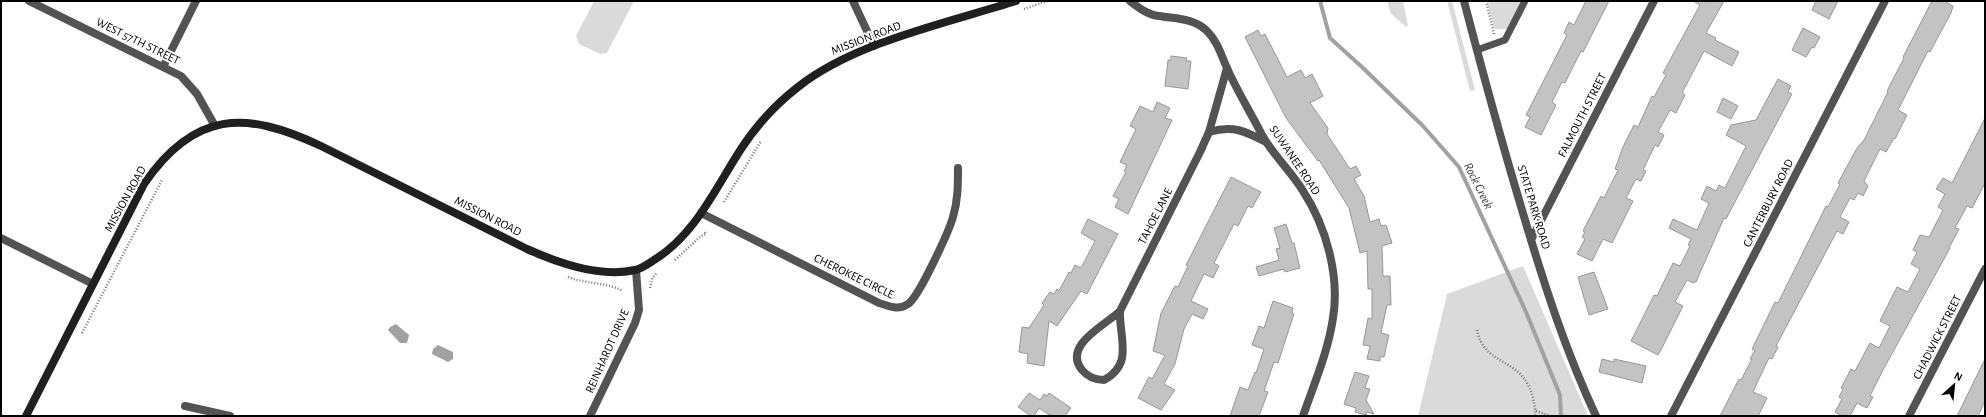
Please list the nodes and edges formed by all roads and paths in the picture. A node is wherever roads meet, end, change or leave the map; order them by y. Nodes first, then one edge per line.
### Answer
1 (29, 1) edge
2 (196, 1) edge
3 (853, 1) edge
4 (1016, 1) edge
5 (1047, 1) edge
6 (1130, 1) edge
7 (1464, 1) edge
8 (1486, 1) edge
9 (1525, 1) edge
10 (1654, 1) edge
11 (1885, 1) edge
12 (1018, 11) dead end
13 (1496, 44) junction
14 (874, 46) junction
15 (1477, 50) junction
16 (163, 67) junction
17 (1227, 68) junction
18 (214, 126) junction
19 (1209, 132) junction
20 (766, 135) dead end
21 (1266, 142) junction
22 (958, 168) dead end
23 (163, 178) dead end
24 (724, 202) dead end
25 (701, 213) junction
26 (1, 238) edge
27 (1531, 240) junction
28 (1985, 269) edge
29 (636, 270) junction
30 (566, 276) dead end
31 (93, 284) junction
32 (623, 291) dead end
33 (1120, 311) junction
34 (1477, 330) dead end
35 (79, 339) dead end
36 (184, 406) dead end
37 (1536, 411) junction
38 (26, 416) edge
39 (230, 416) edge
40 (590, 416) edge
41 (1303, 416) edge
42 (1535, 416) edge
43 (1550, 416) edge
44 (1596, 416) edge
45 (1672, 416) edge
46 (1909, 416) edge

1 - 16 street, WEST 57TH STREET
2 - 16 street
3 - 14 street
4 - 14 main road, MISSION ROAD
5 - 12 path
6 - 17 street, SUWANEE ROAD
7 - 15 street, STATE PARK ROAD
8 - 13 path
9 - 13 lane
10 - 27 street, FALMOUTH STREET
11 - 45 street, CANTERBURY ROAD
13 - 15 lane
14 - 25 main road, MISSION ROAD
15 - 27 street, STATE PARK ROAD
16 - 18 street, WEST 57TH STREET
17 - 19 street, TAHOE LANE
17 - 21 street, SUWANEE ROAD
18 - 29 main road, MISSION ROAD
18 - 31 main road, MISSION ROAD
19 - 21 street
19 - 33 street, TAHOE LANE
20 - 24 path
21 - 41 street, SUWANEE ROAD
22 - 25 street, CHEROKEE CIRCLE
23 - 35 path
25 - 29 main road, MISSION ROAD
26 - 31 street
27 - 44 street, STATE PARK ROAD
28 - 46 street, CHADWICK STREET
29 - 40 street, REINHARDT DRIVE
30 - 32 path
31 - 38 main road, MISSION ROAD
33 - 33 street, TAHOE LANE
34 - 37 path
36 - 39 street
37 - 42 path
37 - 43 path

